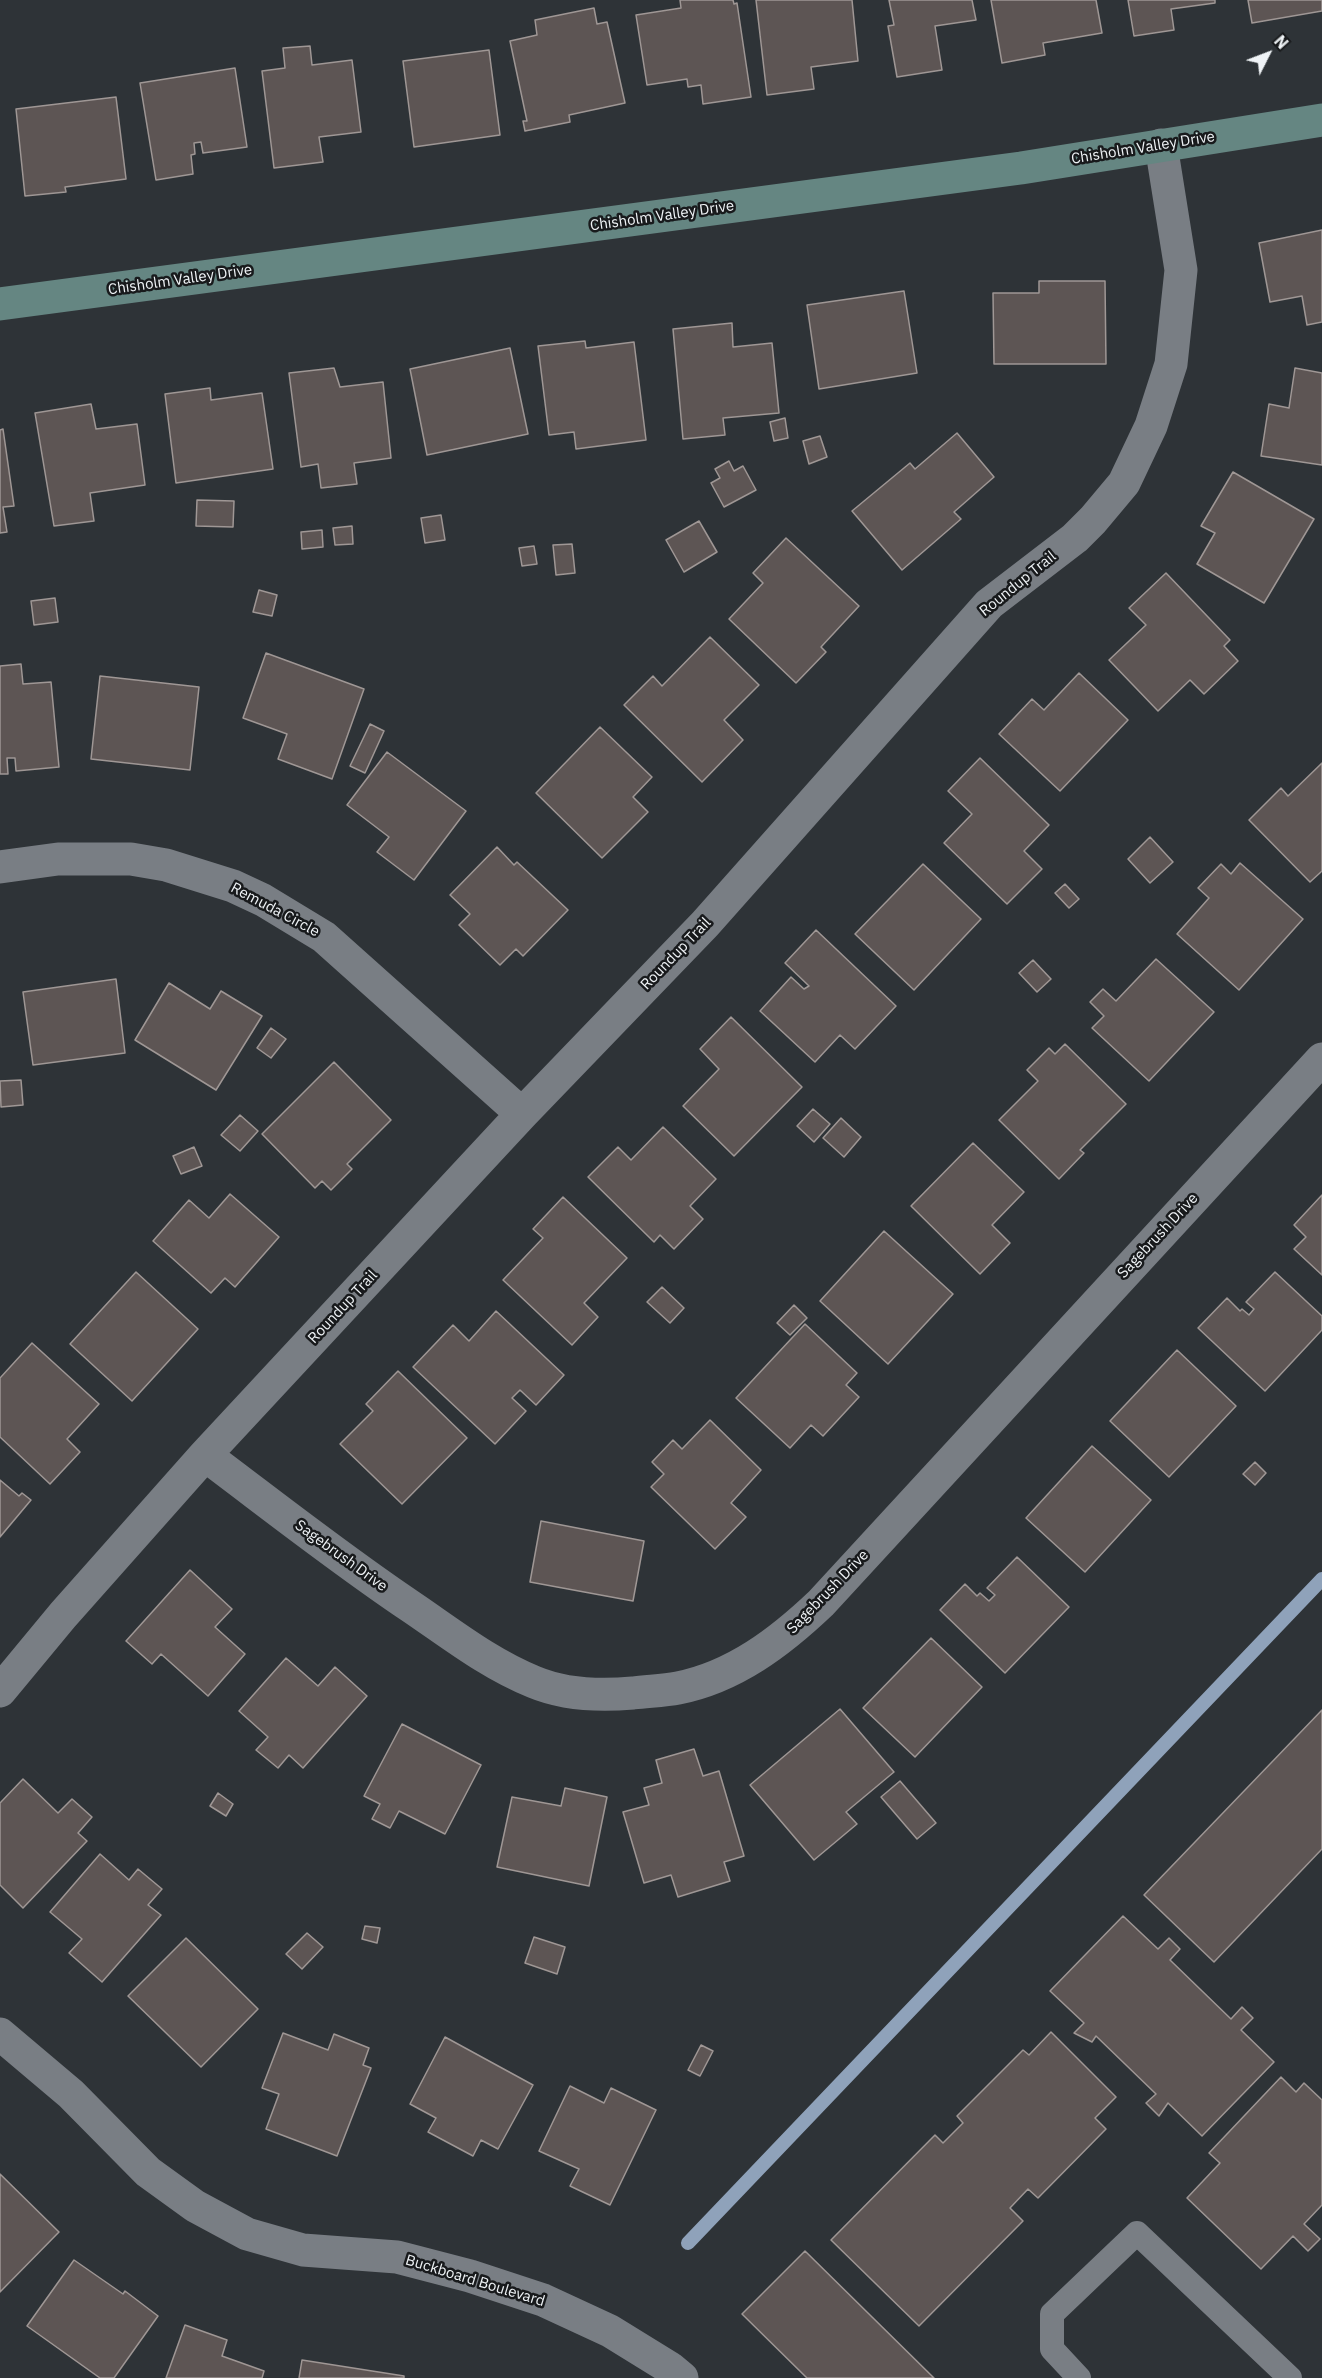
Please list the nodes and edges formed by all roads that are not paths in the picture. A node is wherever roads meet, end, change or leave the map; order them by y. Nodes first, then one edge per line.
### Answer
1 (1322, 120) edge
2 (1161, 145) junction
3 (0, 304) edge
4 (0, 867) edge
5 (1322, 1059) edge
6 (522, 1114) junction
7 (205, 1455) junction
8 (0, 1691) edge
9 (0, 2034) edge
10 (682, 2378) edge
11 (1079, 2378) edge
12 (1290, 2378) edge

1 - 2 street, Chisholm Valley Drive
2 - 3 street, Chisholm Valley Drive
2 - 6 street, Roundup Trail
4 - 6 street, Remuda Circle
5 - 7 street, Sagebrush Drive
6 - 7 street, Roundup Trail
7 - 8 street, Roundup Trail
9 - 10 street, Buckboard Boulevard
11 - 12 lane

